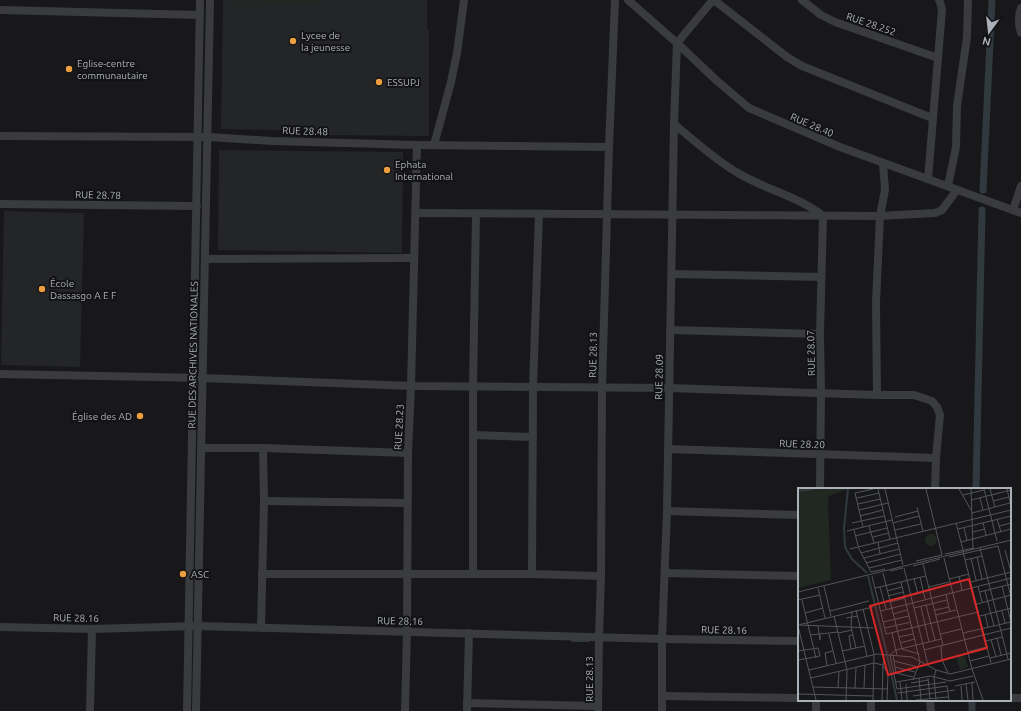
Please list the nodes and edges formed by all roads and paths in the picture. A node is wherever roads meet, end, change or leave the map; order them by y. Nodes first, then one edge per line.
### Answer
1 (200, 0) edge
2 (210, 0) edge
3 (464, 0) edge
4 (615, 0) edge
5 (628, 0) edge
6 (714, 0) edge
7 (802, 0) edge
8 (939, 0) edge
9 (968, 0) edge
10 (1021, 8) edge
11 (0, 10) edge
12 (200, 15) junction
13 (1021, 33) edge
14 (678, 43) junction
15 (938, 58) junction
16 (932, 118) junction
17 (674, 124) junction
18 (0, 136) edge
19 (198, 137) junction
20 (208, 137) junction
21 (417, 145) junction
22 (434, 145) junction
23 (609, 148) junction
24 (883, 163) junction
25 (928, 179) junction
26 (948, 186) junction
27 (1021, 186) edge
28 (957, 190) junction
29 (0, 204) edge
30 (197, 206) junction
31 (1017, 212) edge
32 (416, 213) junction
33 (476, 214) junction
34 (539, 214) junction
35 (607, 215) junction
36 (673, 215) junction
37 (823, 216) junction
38 (880, 216) junction
39 (414, 258) junction
40 (205, 259) junction
41 (672, 274) junction
42 (821, 277) junction
43 (670, 330) junction
44 (820, 334) junction
45 (0, 374) edge
46 (193, 378) junction
47 (203, 378) junction
48 (411, 386) junction
49 (473, 387) junction
50 (533, 387) junction
51 (602, 388) junction
52 (669, 388) junction
53 (822, 393) junction
54 (877, 395) junction
55 (473, 435) junction
56 (533, 436) junction
57 (202, 448) junction
58 (263, 448) junction
59 (668, 449) junction
60 (408, 453) junction
61 (820, 455) junction
62 (936, 458) junction
63 (820, 488) edge
64 (935, 488) edge
65 (264, 501) junction
66 (407, 503) junction
67 (667, 511) junction
68 (798, 515) edge
69 (473, 573) junction
70 (665, 573) junction
71 (262, 574) junction
72 (532, 574) junction
73 (408, 575) junction
74 (602, 576) junction
75 (798, 576) edge
76 (198, 626) junction
77 (0, 627) edge
78 (189, 627) junction
79 (261, 628) junction
80 (92, 629) junction
81 (407, 631) junction
82 (469, 633) junction
83 (599, 636) junction
84 (662, 639) junction
85 (798, 641) edge
86 (662, 696) junction
87 (798, 698) edge
88 (930, 701) edge
89 (467, 707) edge
90 (529, 708) edge
91 (598, 708) edge
92 (90, 711) edge
93 (187, 711) edge
94 (196, 711) edge
95 (406, 711) edge
96 (662, 711) edge
97 (931, 711) edge

1 - 12 street, RUE DES ARCHIVES NATIONALES
2 - 20 street, RUE DES ARCHIVES NATIONALES
3 - 22 street
4 - 23 street, RUE 28.13
5 - 14 street, RUE 28.40
6 - 14 street
6 - 16 street
7 - 15 street, RUE 28.252
8 - 15 street
9 - 26 street
10 - 13 street
11 - 12 street
12 - 19 street, RUE DES ARCHIVES NATIONALES
14 - 17 street, RUE 28.09
14 - 24 street, RUE 28.40
15 - 16 street
16 - 25 street
17 - 36 street, RUE 28.09
17 - 37 street
18 - 19 street, RUE 28.48
19 - 20 street, RUE 28.48
19 - 30 street, RUE DES ARCHIVES NATIONALES
20 - 21 street, RUE 28.48
20 - 40 street, RUE DES ARCHIVES NATIONALES
21 - 22 street, RUE 28.48
21 - 32 street, RUE 28.23
22 - 23 street, RUE 28.48
23 - 35 street, RUE 28.13
24 - 25 street, RUE 28.40
24 - 38 street
25 - 26 street, RUE 28.40
26 - 28 street, RUE 28.40
27 - 31 street
28 - 31 street, RUE 28.40
28 - 38 street
29 - 30 street, RUE 28.78
30 - 46 street, RUE DES ARCHIVES NATIONALES
32 - 33 street
32 - 39 street, RUE 28.23
33 - 34 street
33 - 49 street
34 - 35 street
34 - 50 street
35 - 36 street
35 - 51 street, RUE 28.13
36 - 37 street
36 - 41 street, RUE 28.09
37 - 38 street
37 - 42 street, RUE 28.07
38 - 54 street
39 - 40 street
39 - 48 street, RUE 28.23
40 - 47 street, RUE DES ARCHIVES NATIONALES
41 - 42 street
41 - 43 street, RUE 28.09
42 - 44 street, RUE 28.07
43 - 44 street
43 - 52 street, RUE 28.09
44 - 53 street, RUE 28.07
45 - 46 street
46 - 47 street
46 - 78 street, RUE DES ARCHIVES NATIONALES
47 - 48 street
47 - 57 street, RUE DES ARCHIVES NATIONALES
48 - 49 street
48 - 60 street, RUE 28.23
49 - 50 street
49 - 55 street
50 - 51 street
50 - 56 street
51 - 52 street
51 - 74 street, RUE 28.13
52 - 53 street
52 - 59 street, RUE 28.09
53 - 54 street
53 - 61 street, RUE 28.07
54 - 62 street
55 - 56 street
55 - 69 street
56 - 72 street
57 - 58 street
57 - 76 street, RUE DES ARCHIVES NATIONALES
58 - 60 street
58 - 65 street
59 - 61 street, RUE 28.20
59 - 67 street, RUE 28.09
60 - 66 street, RUE 28.23
61 - 62 street, RUE 28.20
61 - 63 street, RUE 28.07
62 - 64 street
65 - 66 street
65 - 71 street
66 - 73 street, RUE 28.23
67 - 68 street
67 - 70 street, RUE 28.09
69 - 72 street
69 - 73 street
70 - 75 street
70 - 84 street, RUE 28.09
71 - 73 street
71 - 79 street
72 - 74 street
73 - 81 street, RUE 28.23
74 - 83 street, RUE 28.13
76 - 78 street, RUE 28.16
76 - 79 street, RUE 28.16
76 - 94 street, RUE DES ARCHIVES NATIONALES
77 - 80 street, RUE 28.16
78 - 80 street, RUE 28.16
78 - 93 street, RUE DES ARCHIVES NATIONALES
79 - 81 street, RUE 28.16
80 - 92 street
81 - 82 street, RUE 28.16
81 - 95 street, RUE 28.23
82 - 83 street, RUE 28.16
82 - 89 street
83 - 84 street, RUE 28.16
83 - 91 street, RUE 28.13
84 - 85 street, RUE 28.16
84 - 86 street, RUE 28.09
86 - 87 street
86 - 96 street, RUE 28.09
88 - 97 street
89 - 90 street
90 - 91 street

